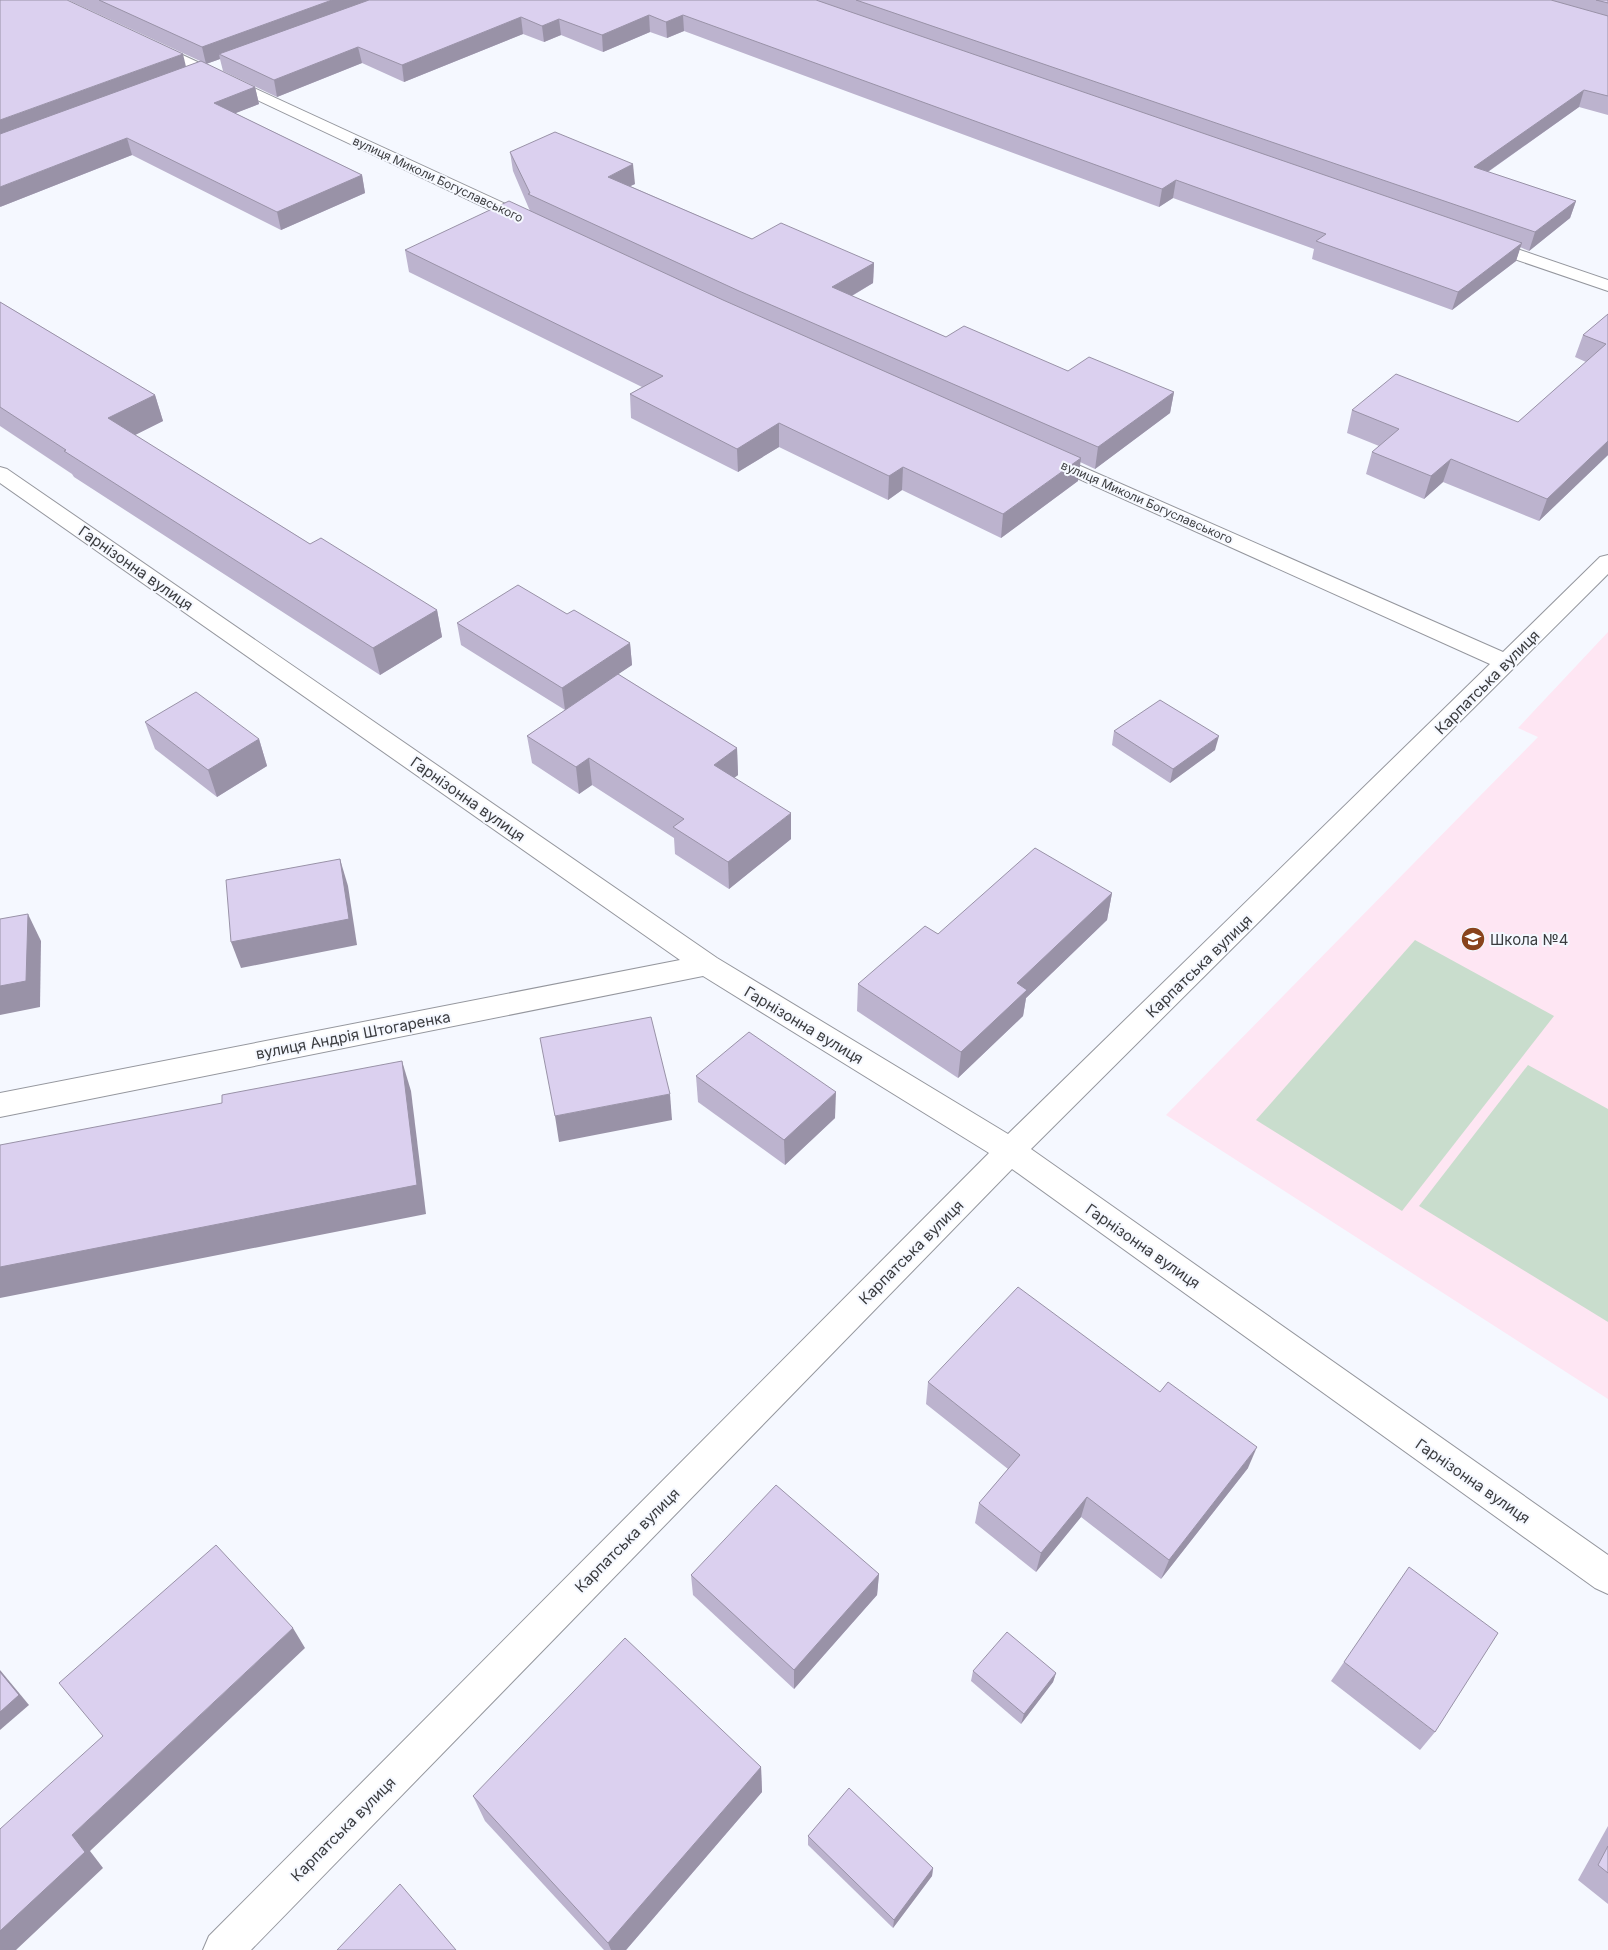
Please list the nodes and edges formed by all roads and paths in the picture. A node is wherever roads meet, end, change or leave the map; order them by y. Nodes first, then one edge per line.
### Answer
1 (133, 37) edge
2 (223, 63) edge
3 (205, 70) junction
4 (186, 77) edge
5 (544, 229) edge
6 (1467, 236) edge
7 (1608, 286) edge
8 (1024, 447) edge
9 (0, 473) edge
10 (1608, 562) edge
11 (1507, 663) junction
12 (706, 966) junction
13 (0, 1105) edge
14 (1010, 1151) junction
15 (1608, 1576) edge
16 (223, 1950) edge

1 - 3 street, вулиця Миколи Богуславського
2 - 3 street
3 - 4 street
3 - 5 street, вулиця Миколи Богуславського
6 - 7 street
8 - 11 street, вулиця Миколи Богуславського
9 - 12 street, Гарнізонна вулиця
10 - 11 street, Карпатська вулиця
11 - 14 street, Карпатська вулиця
12 - 13 street, вулиця Андрія Штогаренка
12 - 14 street, Гарнізонна вулиця
14 - 15 street, Гарнізонна вулиця
14 - 16 street, Карпатська вулиця

